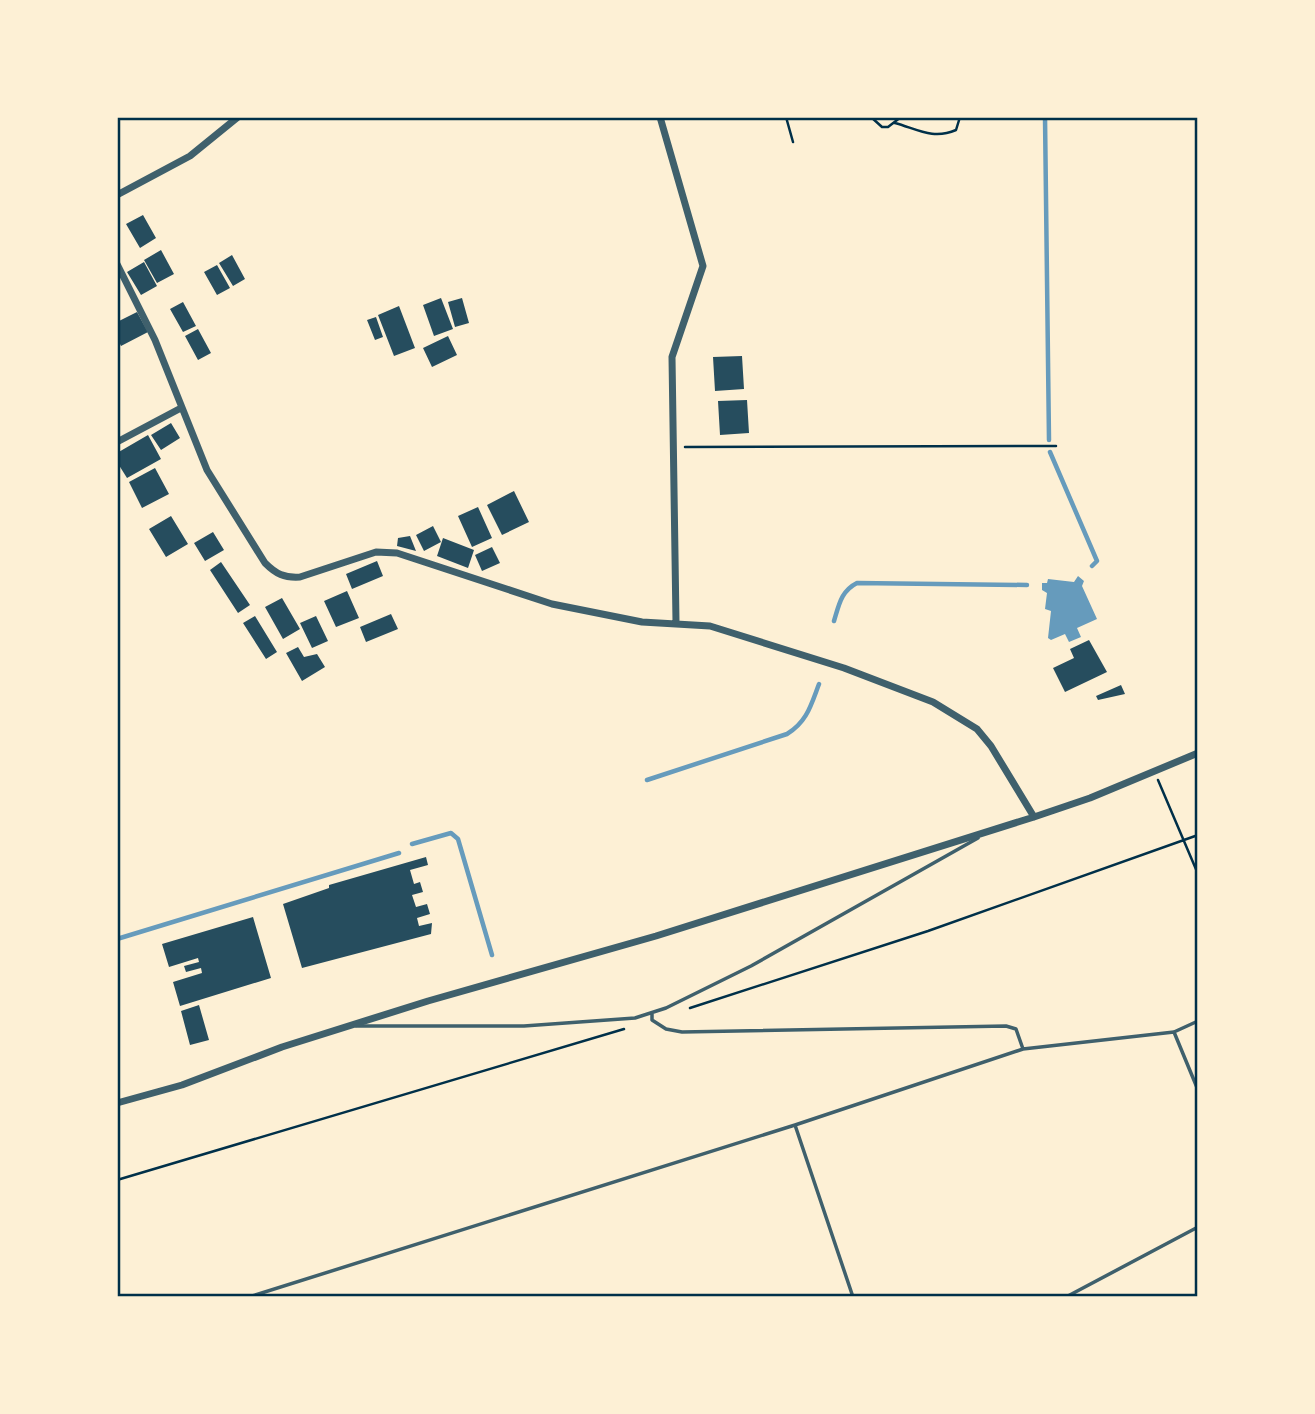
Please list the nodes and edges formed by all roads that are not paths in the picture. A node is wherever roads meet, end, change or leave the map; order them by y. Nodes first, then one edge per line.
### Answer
1 (238, 117) edge
2 (660, 117) edge
3 (117, 195) edge
4 (117, 264) edge
5 (181, 408) junction
6 (117, 442) edge
7 (676, 622) junction
8 (1198, 753) edge
9 (1034, 817) junction
10 (989, 832) junction
11 (652, 1014) junction
12 (1198, 1021) edge
13 (350, 1026) junction
14 (1174, 1032) junction
15 (1023, 1049) junction
16 (1198, 1090) edge
17 (117, 1103) edge
18 (795, 1125) junction
19 (1198, 1227) edge
20 (249, 1297) edge
21 (853, 1297) edge
22 (1066, 1297) edge

1 - 3 street
2 - 7 street
4 - 5 street
5 - 6 street
5 - 7 street
7 - 9 street
8 - 9 street
9 - 10 street
10 - 11 lane
10 - 13 street
11 - 13 lane
11 - 15 lane
12 - 14 lane
13 - 17 street
14 - 15 lane
14 - 16 lane
15 - 18 lane
18 - 20 lane
18 - 21 lane
19 - 22 lane

